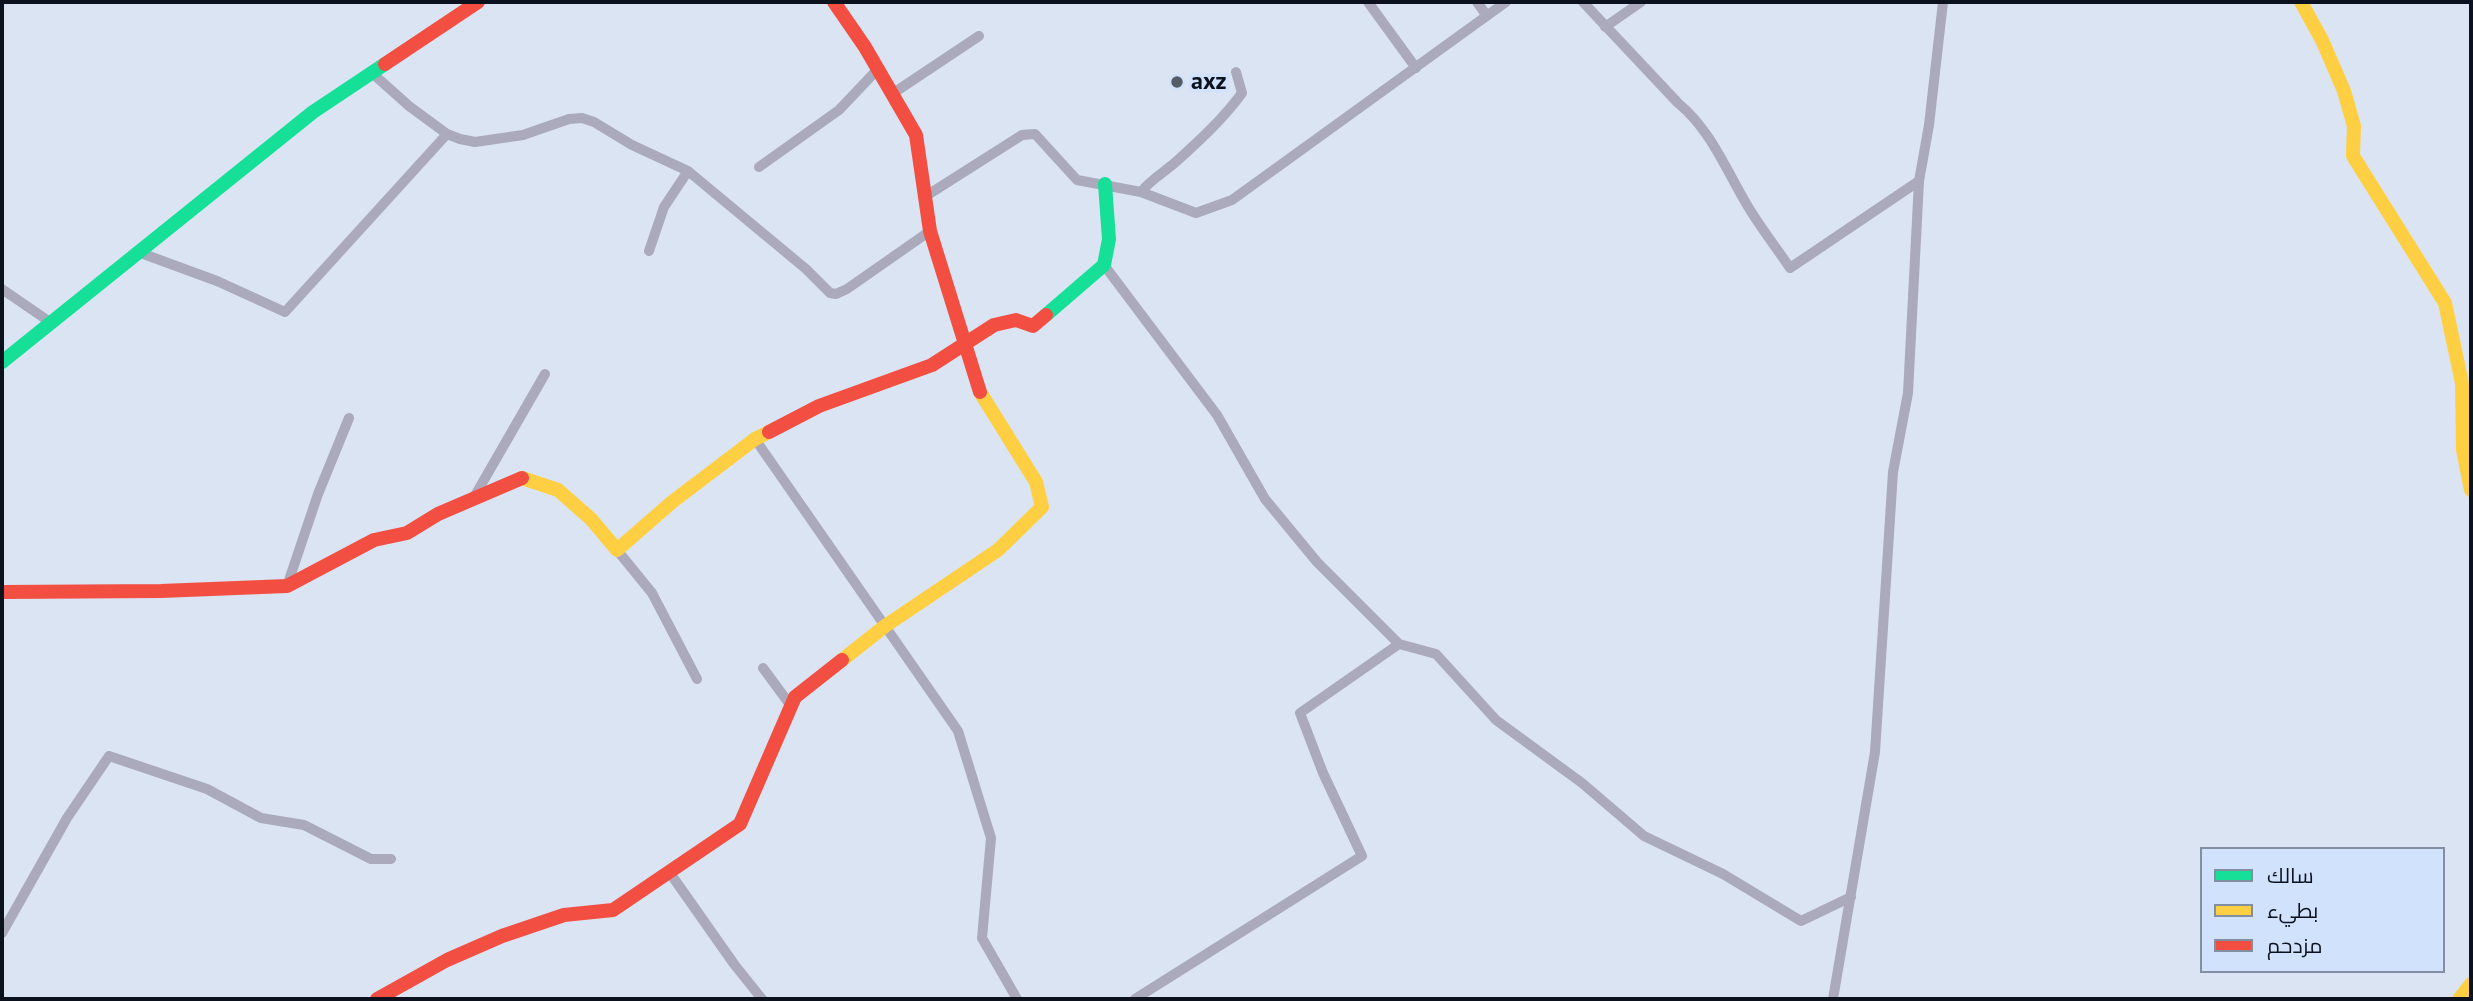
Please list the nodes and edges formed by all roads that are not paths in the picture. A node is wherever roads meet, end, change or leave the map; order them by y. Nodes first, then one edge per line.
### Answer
1 (478, 2) edge
2 (834, 2) edge
3 (1368, 2) edge
4 (1477, 2) edge
5 (1506, 2) edge
6 (1583, 2) edge
7 (1641, 2) edge
8 (1943, 2) edge
9 (2301, 2) edge
10 (1487, 16) junction
11 (1605, 27) junction
12 (979, 36) dead end
13 (1416, 68) junction
14 (877, 70) junction
15 (1236, 72) dead end
16 (372, 73) junction
17 (892, 94) junction
18 (447, 134) junction
19 (759, 167) dead end
20 (688, 171) junction
21 (1919, 181) junction
22 (1105, 184) junction
23 (1141, 192) junction
24 (926, 196) junction
25 (930, 231) junction
26 (649, 251) dead end
27 (138, 252) junction
28 (1104, 265) junction
29 (2, 289) edge
30 (50, 322) junction
31 (966, 343) junction
32 (2, 362) edge
33 (545, 374) dead end
34 (349, 418) dead end
35 (755, 439) junction
36 (2471, 491) edge
37 (473, 499) junction
38 (617, 550) junction
39 (287, 586) junction
40 (2, 592) edge
41 (885, 626) junction
42 (1399, 644) junction
43 (763, 668) dead end
44 (697, 679) dead end
45 (791, 706) junction
46 (391, 859) dead end
47 (670, 873) junction
48 (1851, 897) junction
49 (2, 933) edge
50 (2471, 984) edge
51 (377, 999) edge
52 (762, 999) edge
53 (1017, 999) edge
54 (1135, 999) edge
55 (1833, 999) edge
56 (2459, 999) edge

1 - 16 street
2 - 14 street
3 - 13 street
4 - 10 street
5 - 10 street
6 - 11 street
7 - 11 street
8 - 21 street
9 - 36 street
10 - 13 street
11 - 21 street
12 - 17 street
13 - 23 street
14 - 17 street
14 - 19 street
15 - 23 street
16 - 18 street
16 - 27 street
17 - 24 street
18 - 20 street
18 - 27 street
20 - 25 street
20 - 26 street
21 - 48 street
22 - 23 street
22 - 24 street
22 - 28 street
24 - 25 street
25 - 31 street
27 - 30 street
28 - 31 street
28 - 42 street
29 - 30 street
30 - 32 street
31 - 35 street
31 - 41 street
33 - 37 street
34 - 39 street
35 - 38 street
35 - 41 street
37 - 38 street
37 - 39 street
38 - 44 street
39 - 40 street
41 - 45 street
41 - 53 street
42 - 48 street
42 - 54 street
43 - 45 street
45 - 47 street
46 - 49 street
47 - 51 street
47 - 52 street
48 - 55 street
50 - 56 street

